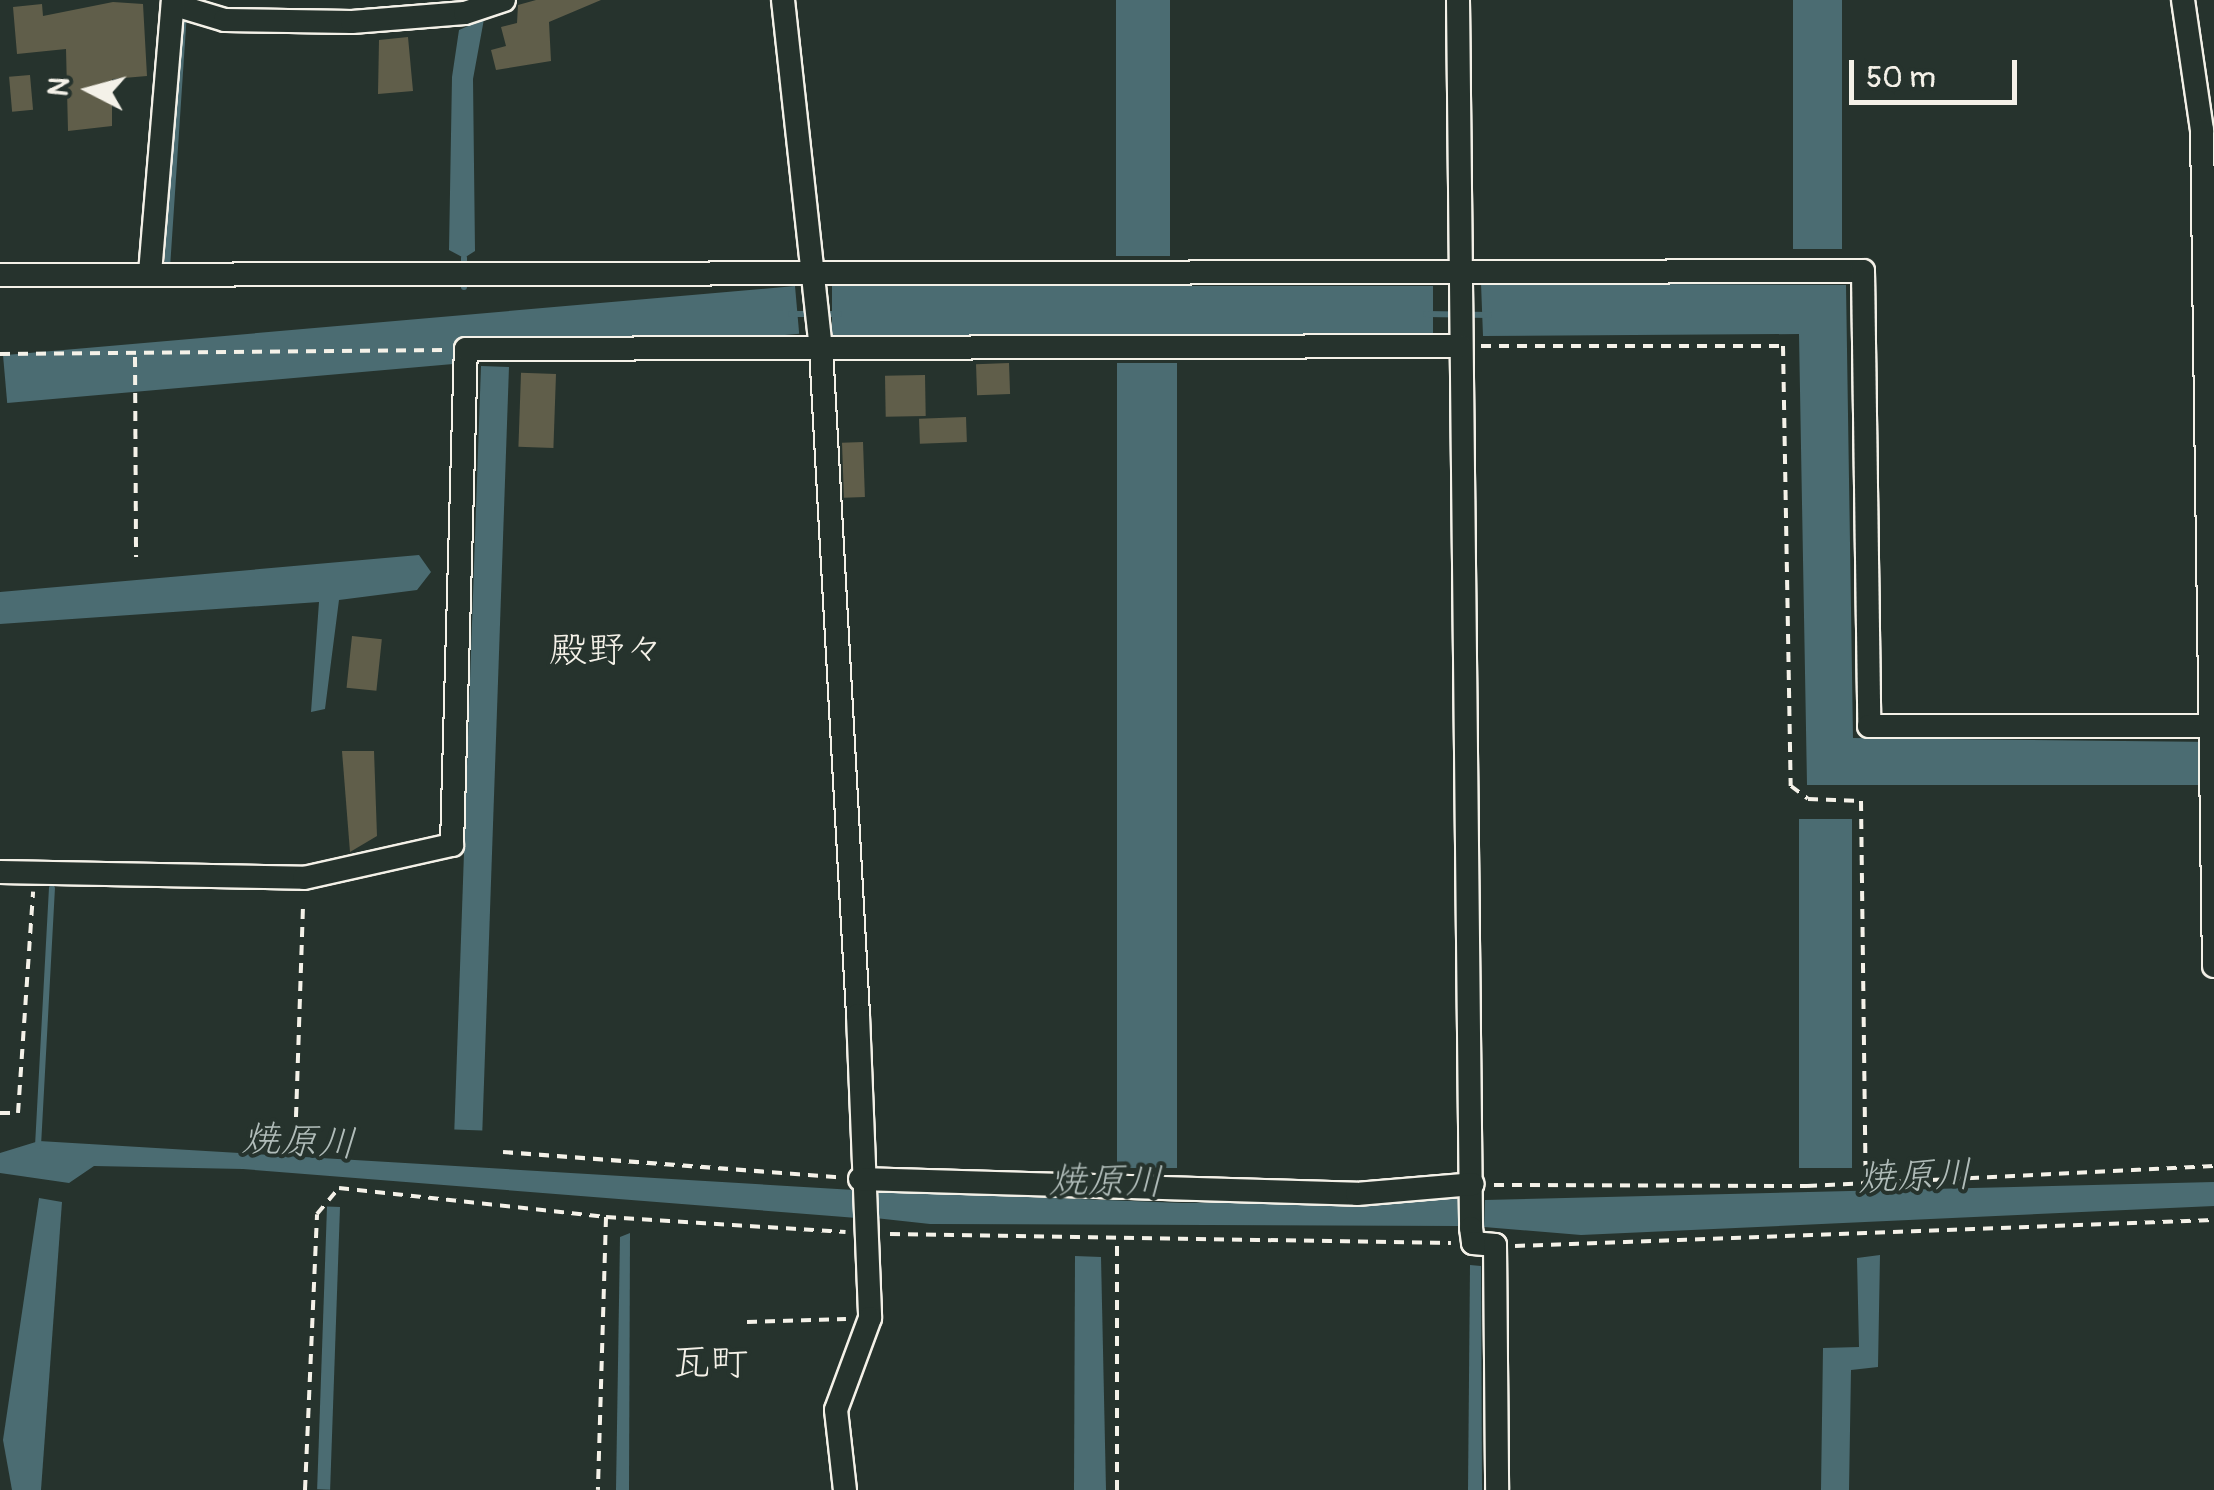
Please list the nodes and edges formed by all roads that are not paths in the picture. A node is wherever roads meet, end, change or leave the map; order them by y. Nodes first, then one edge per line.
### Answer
1 (783, 0) edge
2 (1458, 0) edge
3 (2183, 0) edge
4 (497, 4) edge
5 (180, 6) edge
6 (163, 273) junction
7 (814, 273) junction
8 (1462, 273) junction
9 (0, 274) edge
10 (1461, 344) junction
11 (821, 349) junction
12 (2212, 726) edge
13 (0, 872) edge
14 (2214, 966) edge
15 (860, 1179) junction
16 (1473, 1189) junction
17 (845, 1490) edge
18 (1497, 1490) edge

1 - 7 street
2 - 8 street
3 - 12 street
4 - 5 street
5 - 6 street
6 - 7 street
6 - 9 street
7 - 8 street
7 - 11 street
8 - 10 street
8 - 12 street
10 - 11 street
10 - 16 street
11 - 13 street
11 - 15 street
12 - 14 street
15 - 16 street
15 - 17 street
16 - 18 street

